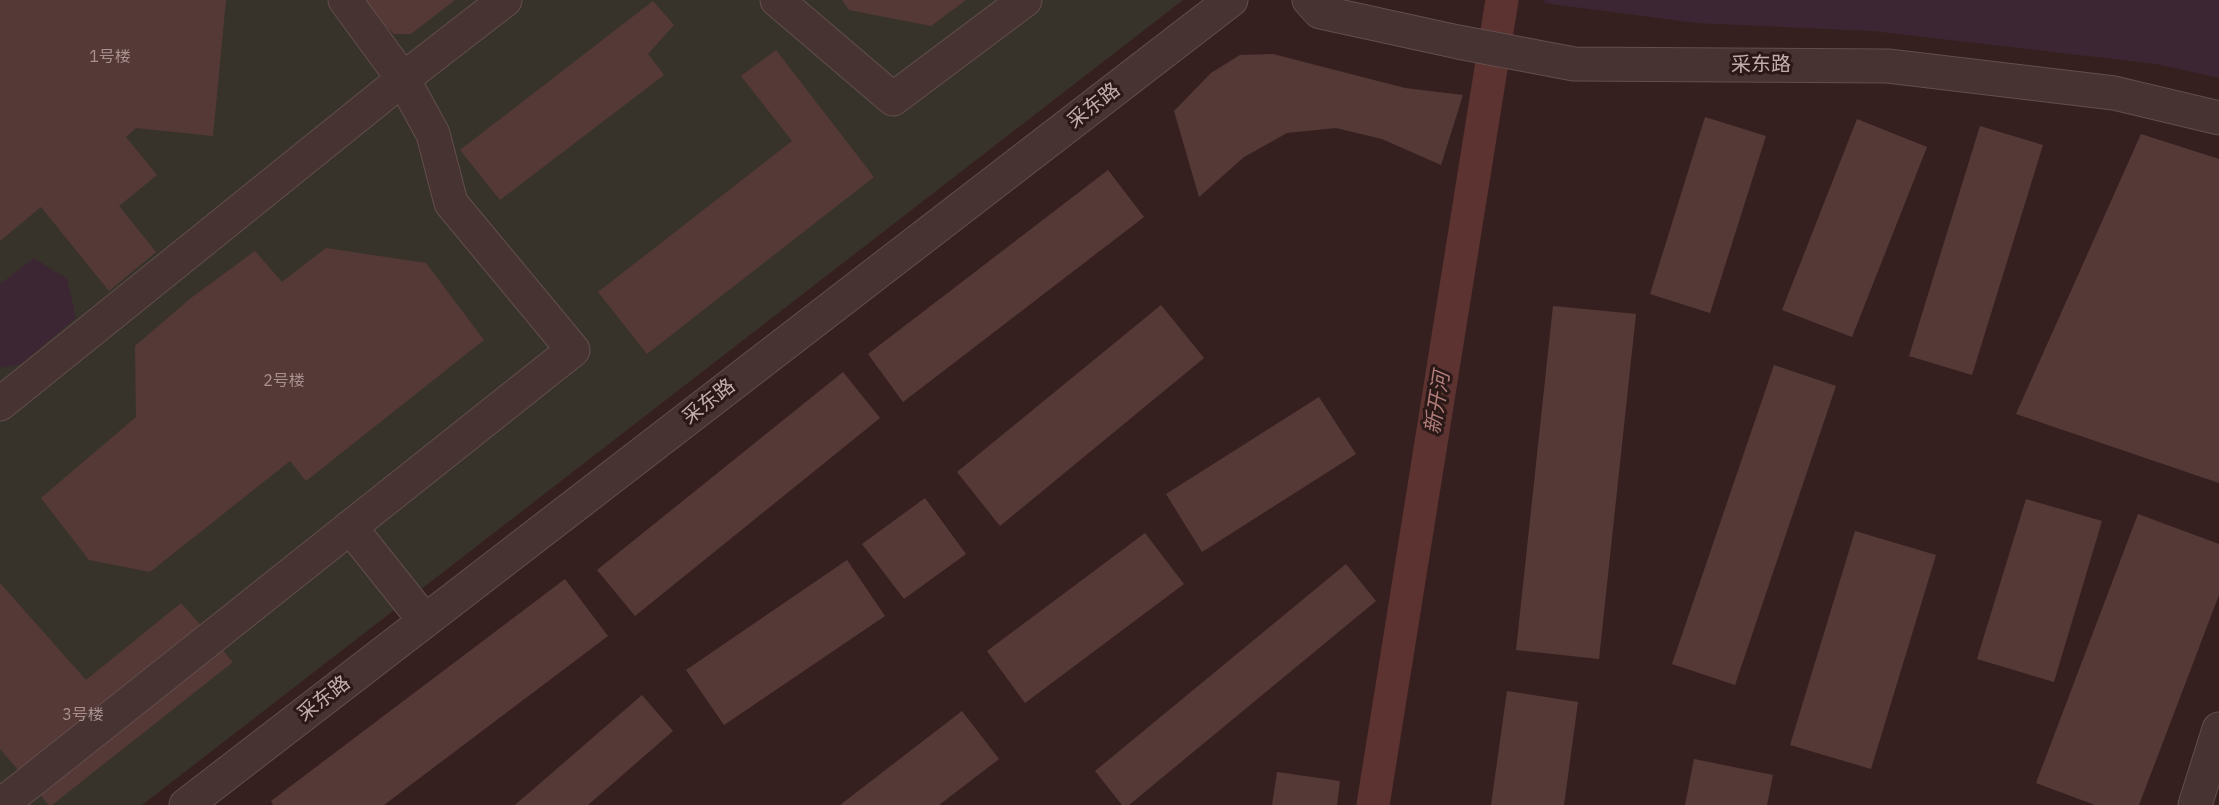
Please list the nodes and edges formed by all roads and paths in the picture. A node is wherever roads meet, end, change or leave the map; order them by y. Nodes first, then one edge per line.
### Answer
1 (345, 0) edge
2 (505, 0) edge
3 (777, 0) edge
4 (1025, 0) edge
5 (1231, 0) edge
6 (1309, 0) edge
7 (403, 79) junction
8 (2219, 118) edge
9 (0, 404) edge
10 (350, 527) junction
11 (425, 621) junction
12 (2219, 729) edge
13 (1, 805) edge
14 (186, 805) edge
15 (2195, 805) edge

1 - 7 street
2 - 7 street
3 - 4 street
5 - 11 street, 采东路
6 - 8 street, 采东路
7 - 9 street
7 - 10 street
10 - 11 street
10 - 13 street
11 - 14 street, 采东路
12 - 15 street

